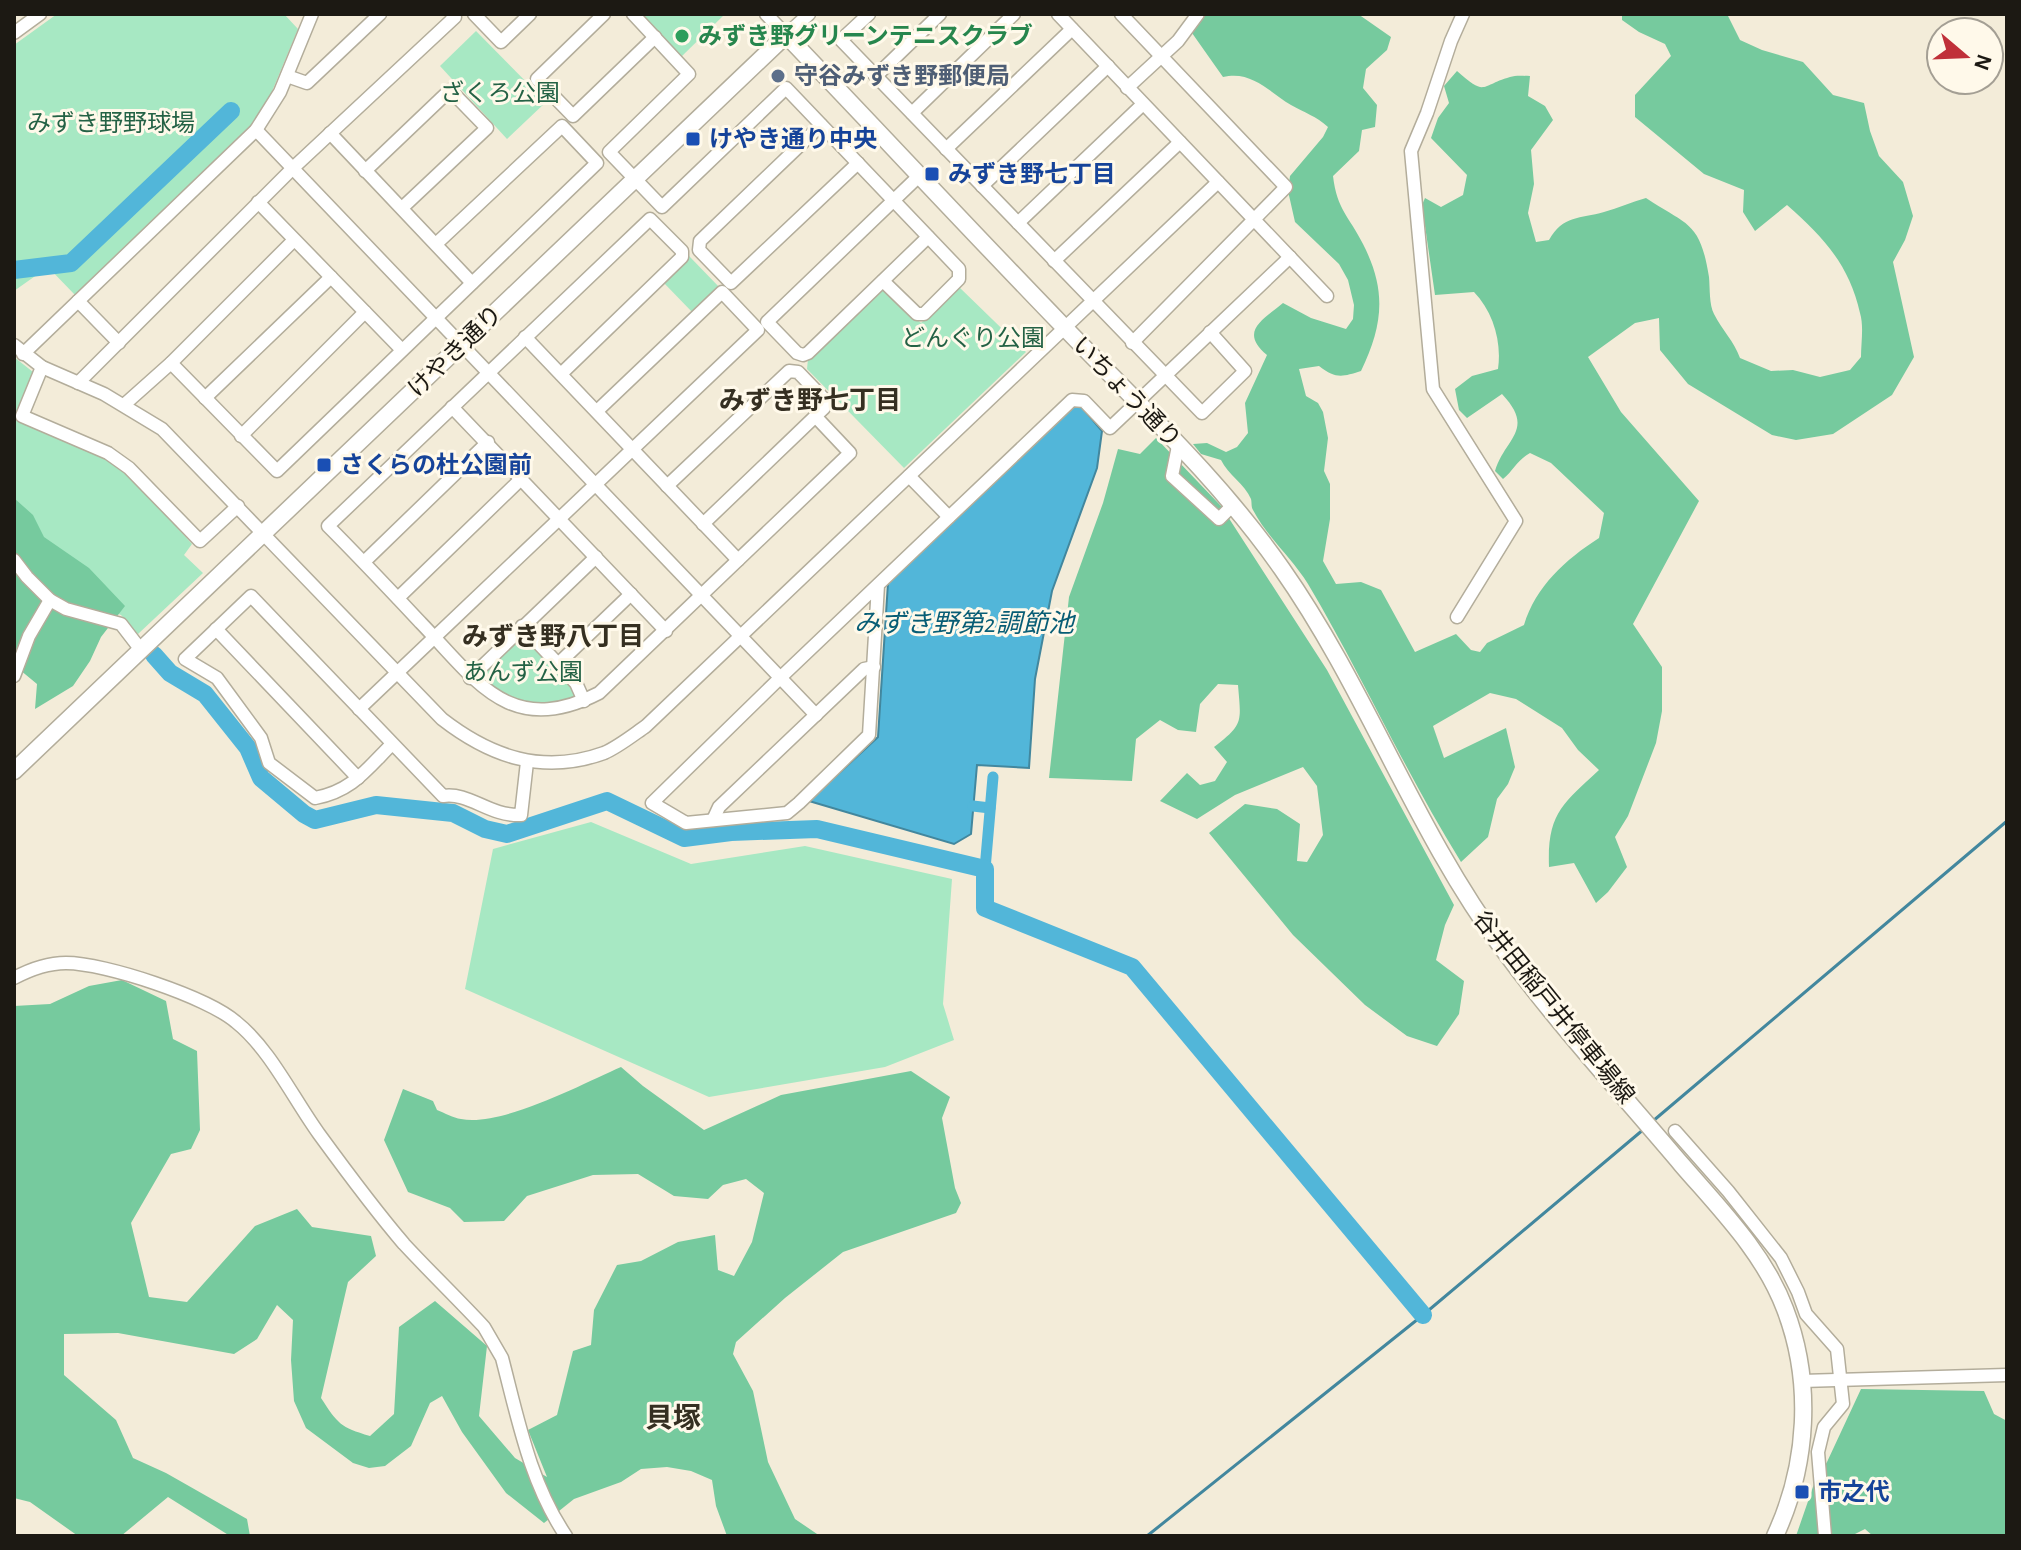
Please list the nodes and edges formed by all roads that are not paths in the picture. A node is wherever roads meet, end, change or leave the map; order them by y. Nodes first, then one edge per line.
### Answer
1 (312, 14) edge
2 (380, 14) edge
3 (452, 14) edge
4 (474, 14) edge
5 (530, 14) edge
6 (604, 14) edge
7 (633, 14) edge
8 (766, 14) edge
9 (809, 14) edge
10 (869, 14) edge
11 (940, 14) edge
12 (1014, 14) edge
13 (1058, 14) edge
14 (1121, 14) edge
15 (1198, 14) edge
16 (1463, 14) edge
17 (32, 16) edge
18 (1072, 29) junction
19 (14, 33) edge
20 (786, 35) junction
21 (655, 37) junction
22 (1162, 56) junction
23 (1108, 66) junction
24 (287, 76) junction
25 (876, 76) junction
26 (1127, 88) junction
27 (1143, 104) junction
28 (912, 113) junction
29 (821, 125) junction
30 (256, 130) junction
31 (330, 133) junction
32 (1180, 142) junction
33 (946, 149) junction
34 (858, 163) junction
35 (293, 168) junction
36 (365, 171) junction
37 (920, 175) junction
38 (635, 180) junction
39 (1218, 182) junction
40 (982, 186) junction
41 (893, 200) junction
42 (258, 202) junction
43 (402, 208) junction
44 (1254, 218) junction
45 (1018, 223) junction
46 (928, 237) junction
47 (294, 240) junction
48 (436, 244) junction
49 (1290, 257) junction
50 (1054, 261) junction
51 (331, 277) junction
52 (883, 281) junction
53 (472, 283) junction
54 (1327, 296) dead end
55 (78, 301) junction
56 (1093, 301) junction
57 (365, 312) junction
58 (436, 317) junction
59 (1065, 328) junction
60 (1210, 332) junction
61 (525, 337) junction
62 (119, 343) junction
63 (1132, 343) junction
64 (462, 344) junction
65 (18, 350) edge
66 (402, 350) junction
67 (171, 363) junction
68 (42, 367) junction
69 (489, 372) junction
70 (561, 374) junction
71 (1164, 376) junction
72 (78, 383) junction
73 (205, 398) junction
74 (1137, 402) junction
75 (125, 404) junction
76 (452, 407) junction
77 (597, 411) junction
78 (816, 417) junction
79 (241, 436) junction
80 (488, 442) junction
81 (632, 449) junction
82 (1184, 452) junction
83 (909, 476) junction
84 (521, 479) junction
85 (595, 484) junction
86 (667, 486) junction
87 (1233, 505) junction
88 (238, 506) junction
89 (949, 517) junction
90 (559, 519) junction
91 (703, 524) junction
92 (264, 533) junction
93 (596, 557) junction
94 (14, 560) edge
95 (738, 560) junction
96 (364, 562) junction
97 (878, 585) junction
98 (631, 594) junction
99 (703, 595) junction
100 (398, 598) junction
101 (50, 600) junction
102 (1457, 617) dead end
103 (522, 626) junction
104 (216, 629) junction
105 (666, 631) junction
106 (741, 635) junction
107 (434, 636) junction
108 (141, 650) junction
109 (559, 663) junction
110 (874, 667) junction
111 (396, 671) junction
112 (14, 676) edge
113 (470, 678) junction
114 (780, 678) junction
115 (584, 701) junction
116 (359, 709) junction
117 (816, 715) junction
118 (392, 744) junction
119 (527, 762) junction
120 (14, 771) edge
121 (358, 778) junction
122 (713, 820) junction
123 (14, 978) edge
124 (1675, 1131) dead end
125 (2007, 1375) edge
126 (1841, 1379) junction
127 (1802, 1381) junction
128 (566, 1536) edge
129 (1775, 1536) edge
130 (1825, 1536) edge

1 - 24 street
2 - 24 street
3 - 31 street
4 - 5 street
6 - 21 street
7 - 21 street
8 - 20 street, いちょう通り
9 - 20 street
10 - 25 street
11 - 25 street
12 - 28 street
13 - 18 street
14 - 22 street
15 - 22 street
16 - 102 street
17 - 19 street
18 - 23 street
18 - 33 street
20 - 37 main road, いちょう通り
20 - 38 main road, けやき通り
21 - 38 street
22 - 26 street
22 - 44 street
23 - 26 street
23 - 40 street
24 - 30 street
25 - 28 street
26 - 27 street
27 - 32 street
27 - 45 street
28 - 33 street
29 - 34 street
29 - 34 street
29 - 38 street
30 - 35 street
30 - 55 street
31 - 35 street
31 - 36 street
32 - 39 street
32 - 50 street
33 - 40 street
34 - 41 street
35 - 42 street
35 - 58 street
36 - 43 street
36 - 43 street
37 - 41 street
37 - 59 main road, いちょう通り
38 - 64 main road, けやき通り
39 - 44 street
39 - 56 street
40 - 45 street
41 - 46 street
41 - 52 street
42 - 47 street
42 - 62 street
43 - 48 street
44 - 49 street
44 - 63 street
45 - 50 street
46 - 52 street
46 - 52 street
47 - 51 street
47 - 67 street
48 - 53 street
48 - 53 street
49 - 54 street
49 - 60 street
50 - 56 street
51 - 57 street
51 - 73 street
53 - 58 street
55 - 62 street
55 - 65 street
56 - 59 street
56 - 63 street
57 - 66 street
57 - 79 street
58 - 64 street
58 - 66 street
59 - 74 main road, いちょう通り
59 - 83 street
60 - 71 street
60 - 71 street
61 - 69 street
61 - 70 street
61 - 70 street
62 - 72 street
63 - 71 street
64 - 69 street
64 - 92 main road, けやき通り
65 - 68 street
66 - 79 street
67 - 73 street
67 - 75 street
68 - 72 street
68 - 88 street
69 - 76 street
69 - 85 street
70 - 77 street
71 - 74 street
72 - 75 street
73 - 79 street
74 - 82 main road, いちょう通り
74 - 89 street
75 - 88 street
76 - 80 street
76 - 96 street
77 - 81 street
77 - 81 street
78 - 86 street
78 - 91 street
78 - 95 street
80 - 84 street
80 - 96 street
81 - 85 street
81 - 86 street
82 - 87 main road, 谷井田稲戸井停車場線
82 - 87 street
83 - 89 street
83 - 106 street
84 - 90 street
84 - 100 street
85 - 90 street
85 - 99 street
86 - 91 street
87 - 127 main road, 谷井田稲戸井停車場線
88 - 92 street
89 - 97 street
90 - 93 street
90 - 107 street
91 - 95 street
92 - 108 main road, けやき通り
92 - 111 street
93 - 98 street
93 - 103 street
94 - 101 street
95 - 99 street
96 - 100 street
97 - 110 street
97 - 114 street
98 - 105 street
98 - 109 street
99 - 105 street
99 - 106 street
100 - 107 street
101 - 108 street
101 - 112 street
103 - 109 street
103 - 113 street
104 - 116 street
104 - 121 street
104 - 121 street
105 - 115 street
106 - 114 street
106 - 119 street
107 - 111 street
107 - 113 street
108 - 120 main road, けやき通り
109 - 115 street
110 - 117 street
110 - 122 street
111 - 116 street
111 - 119 street
113 - 115 street
114 - 117 street
114 - 122 street
116 - 118 street
117 - 122 street
118 - 119 street
118 - 121 street
123 - 128 street
124 - 126 street
125 - 126 street
126 - 127 street
126 - 130 street
127 - 129 main road, 谷井田稲戸井停車場線

